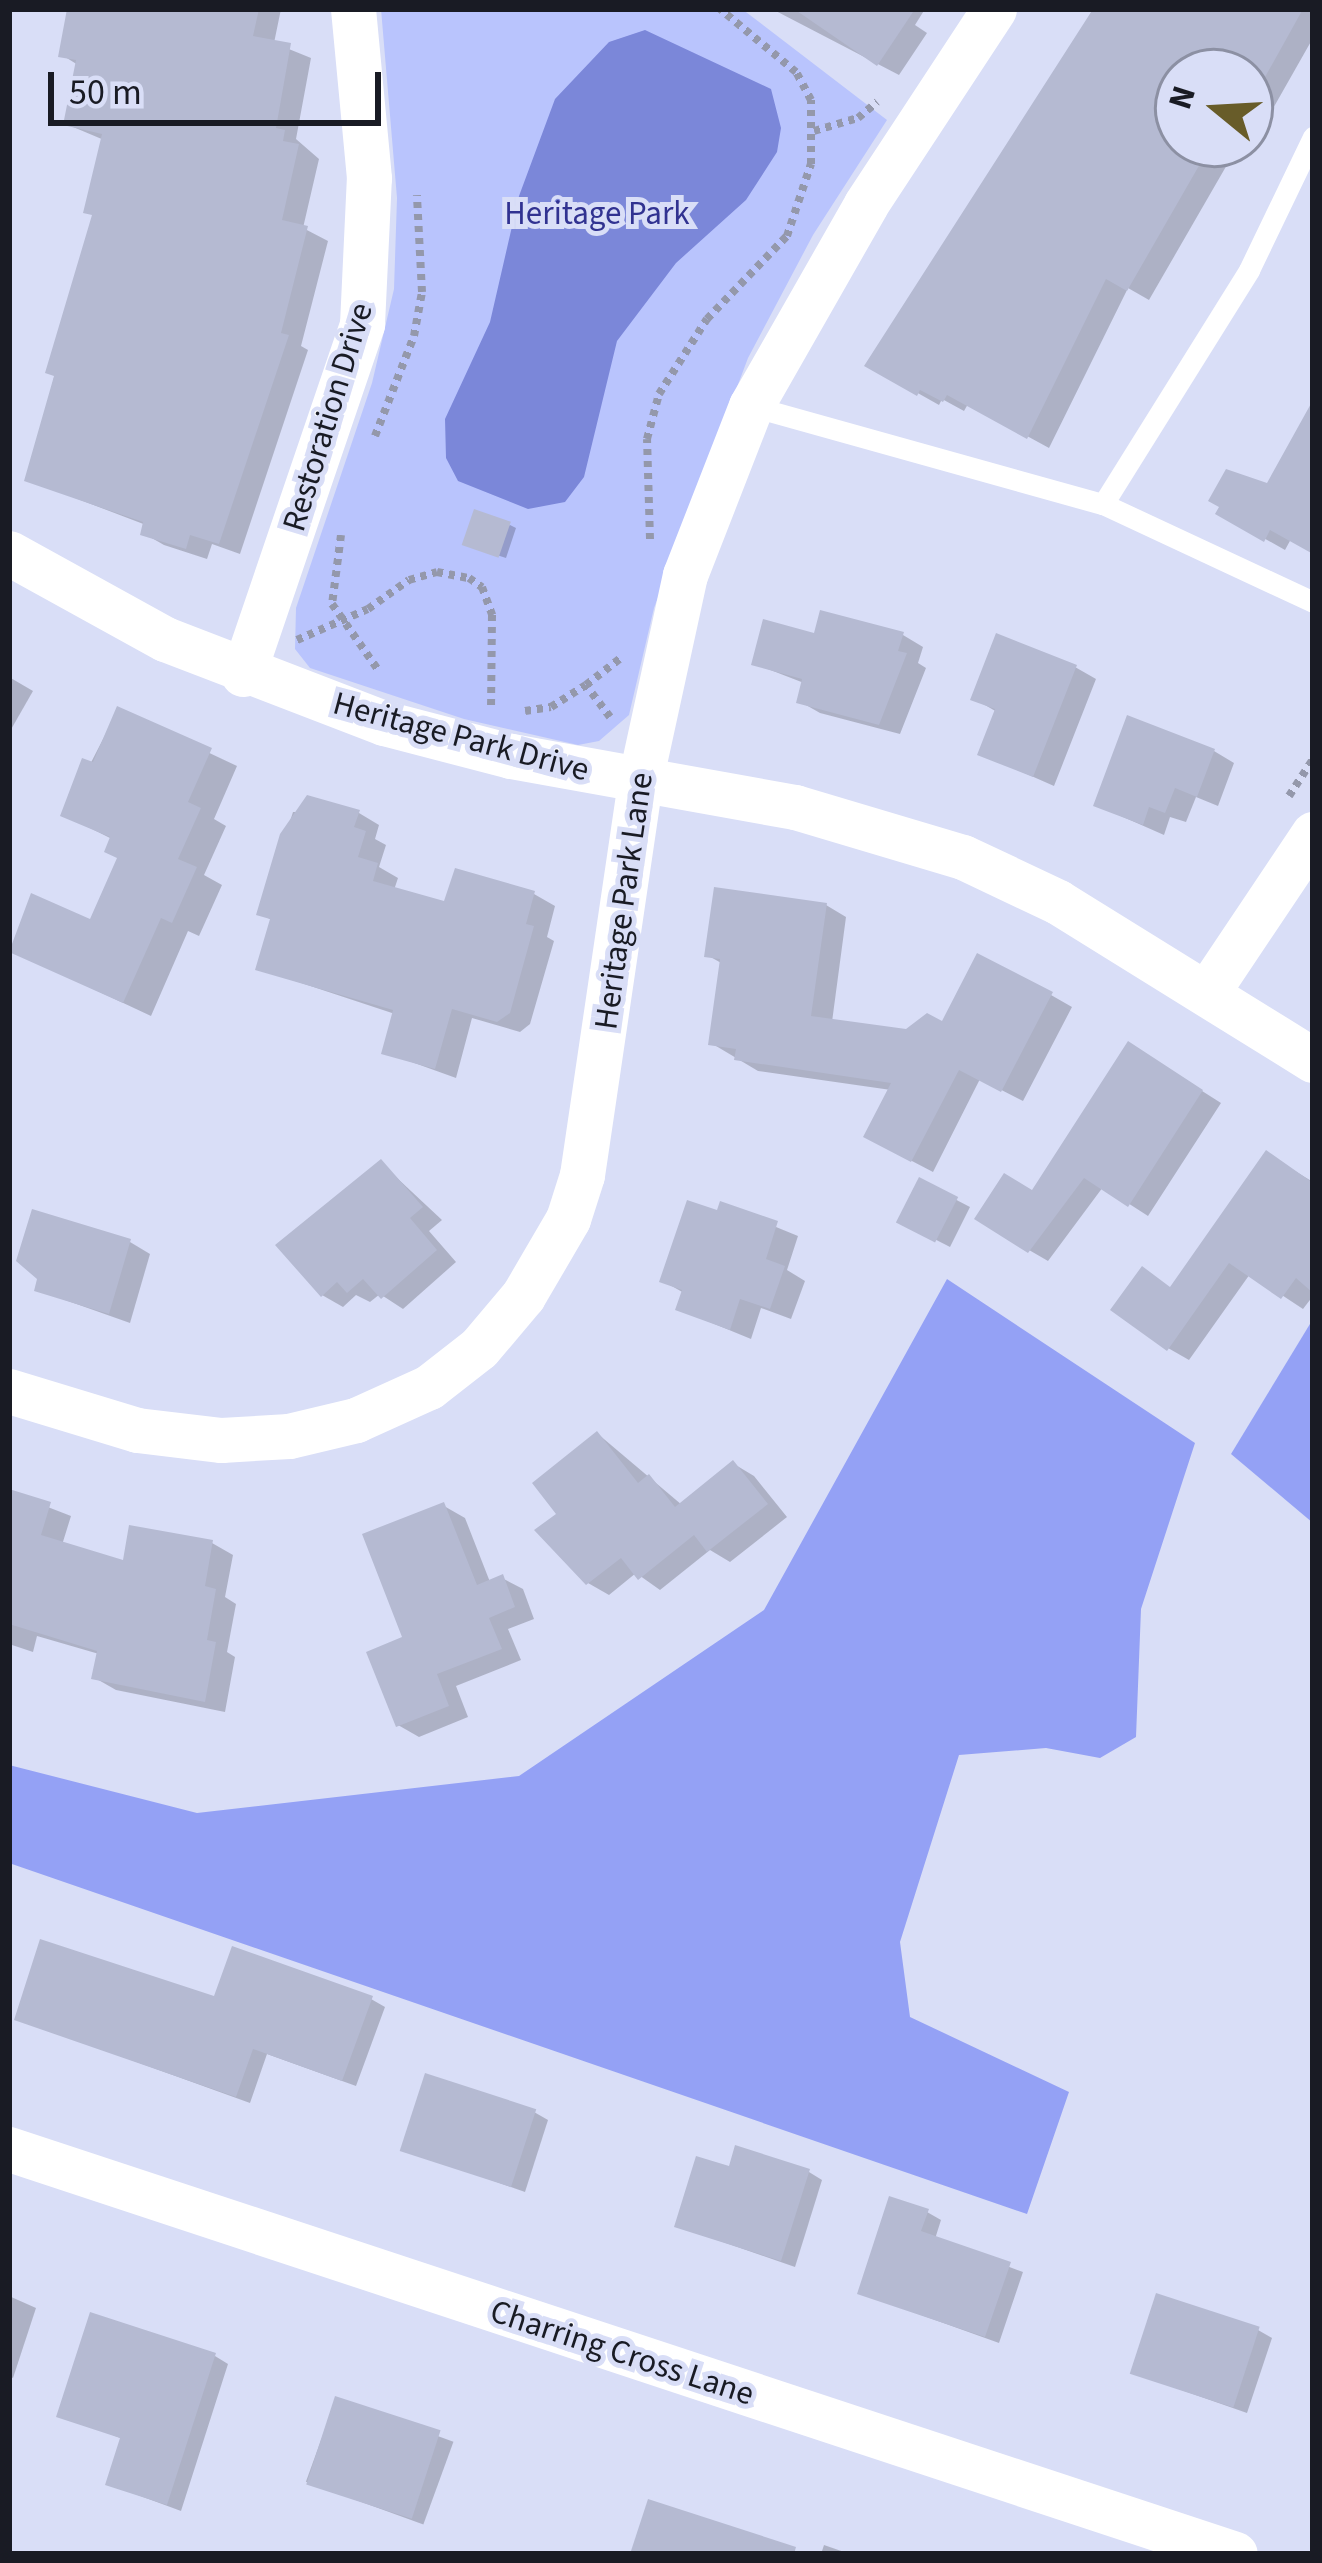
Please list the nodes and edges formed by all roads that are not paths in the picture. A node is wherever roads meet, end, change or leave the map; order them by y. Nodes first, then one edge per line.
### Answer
1 (353, 9) edge
2 (994, 9) edge
3 (1313, 137) edge
4 (751, 406) junction
5 (1103, 504) junction
6 (9, 553) edge
7 (1313, 602) edge
8 (243, 674) junction
9 (644, 761) junction
10 (1300, 816) edge
11 (1208, 991) junction
12 (1313, 1060) edge
13 (9, 1391) edge
14 (9, 2149) edge
15 (1235, 2554) edge

1 - 8 street, Restoration Drive
2 - 4 street, Heritage Park Lane
3 - 5 lane
4 - 5 lane
4 - 9 street, Heritage Park Lane
5 - 7 lane
6 - 8 street, Heritage Park Drive
8 - 9 street, Heritage Park Drive
9 - 11 street, Heritage Park Drive
9 - 13 street, Heritage Park Lane
10 - 11 street
11 - 12 street, Heritage Park Drive
14 - 15 street, Charring Cross Lane

